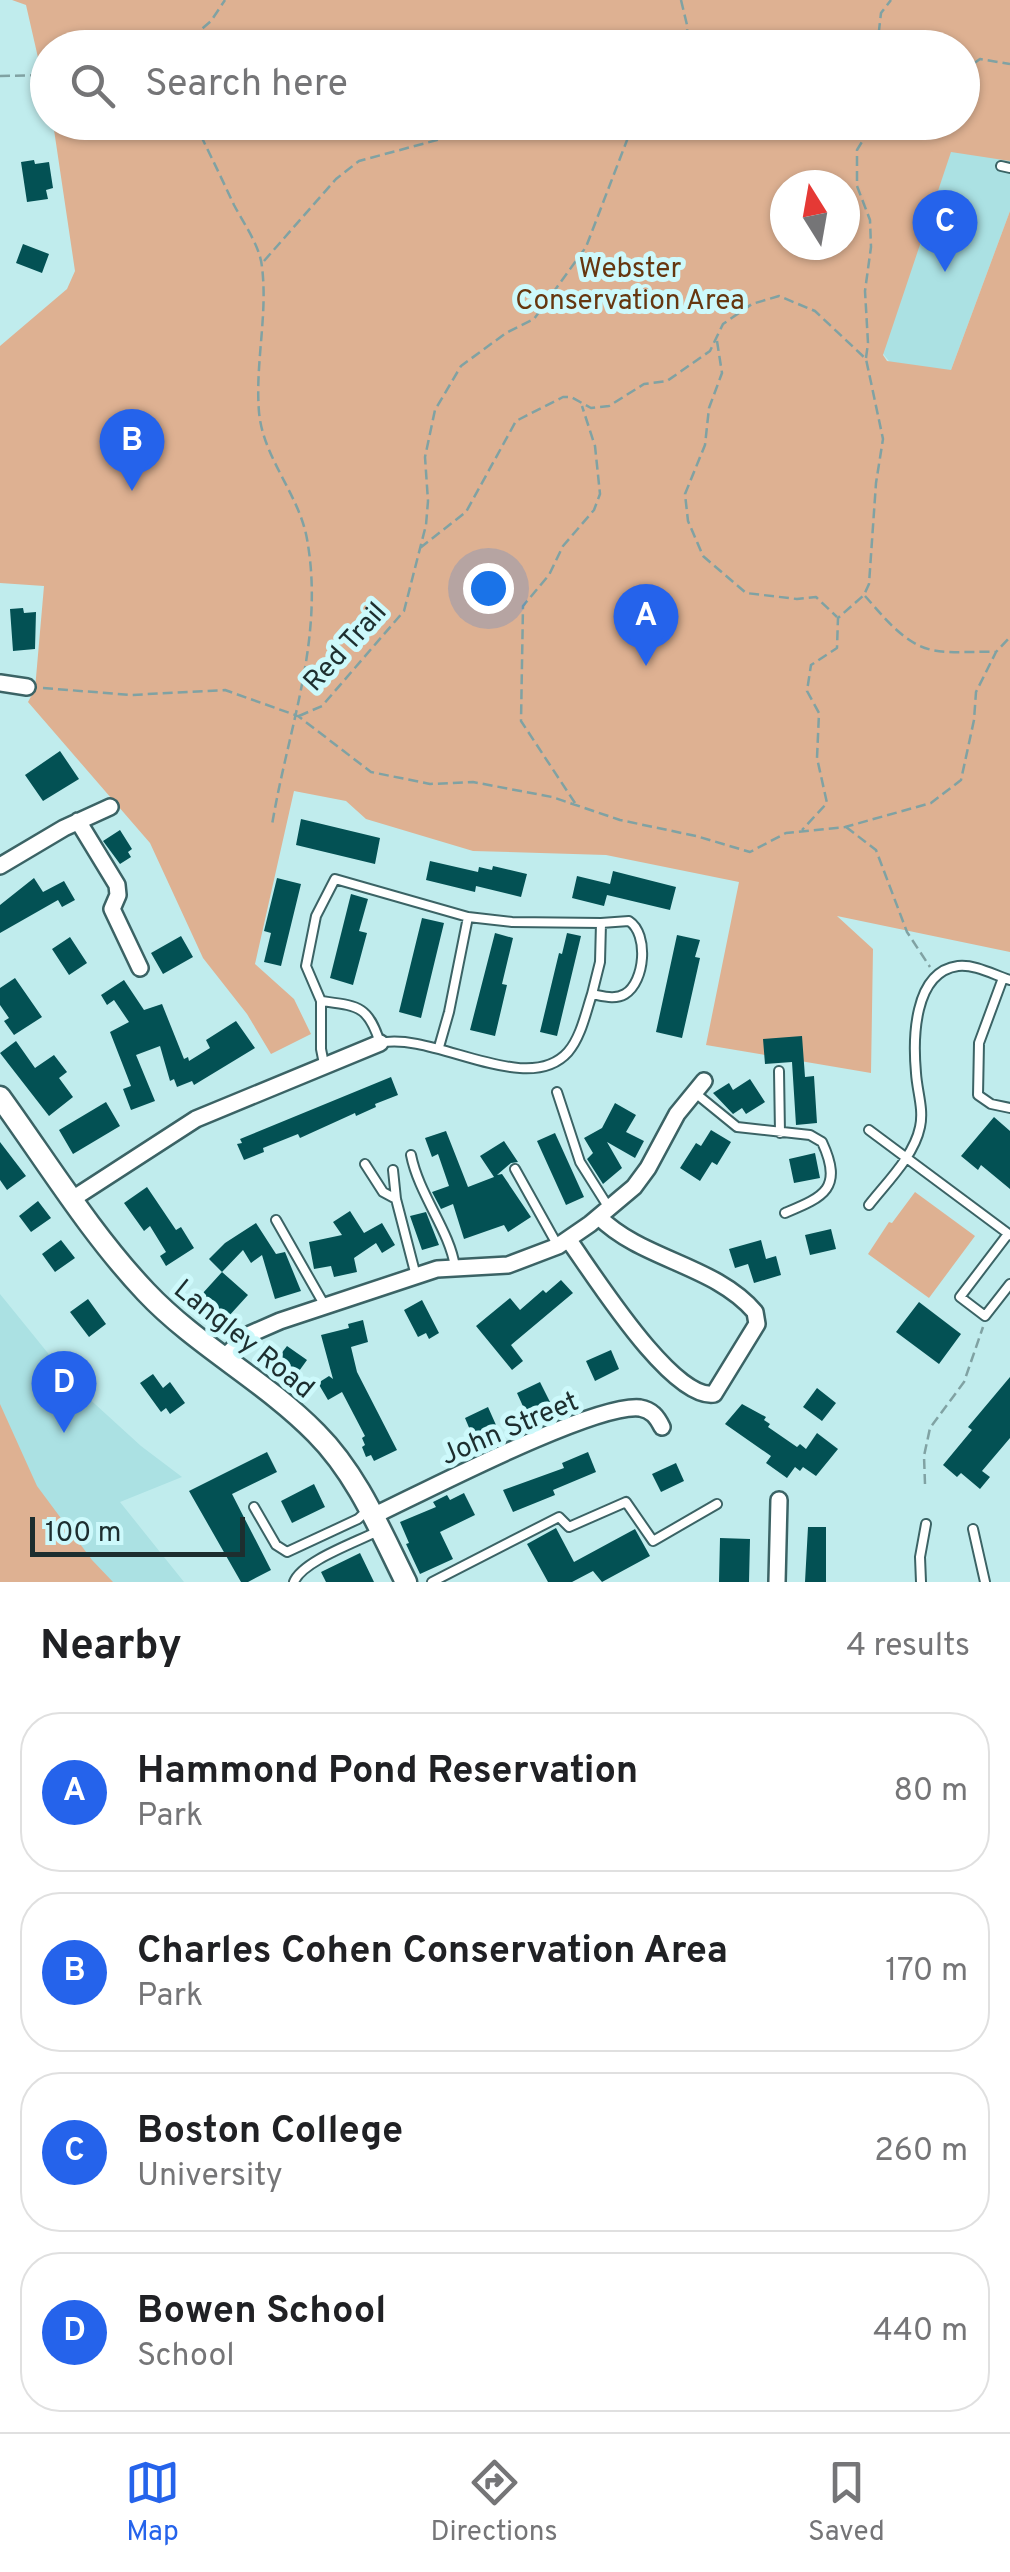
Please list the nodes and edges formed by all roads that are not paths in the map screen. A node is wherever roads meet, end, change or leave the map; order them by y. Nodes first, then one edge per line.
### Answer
1 (0, 683) edge
2 (27, 687) road end
3 (110, 807) dead end
4 (78, 821) junction
5 (0, 866) edge
6 (468, 917) junction
7 (600, 923) junction
8 (140, 968) dead end
9 (1006, 979) edge
10 (592, 994) junction
11 (321, 1001) junction
12 (380, 1043) junction
13 (439, 1046) junction
14 (324, 1064) junction
15 (779, 1071) dead end
16 (699, 1086) joint
17 (557, 1092) dead end
18 (0, 1097) edge
19 (1010, 1108) edge
20 (869, 1130) dead end
21 (780, 1133) junction
22 (411, 1155) dead end
23 (906, 1157) junction
24 (365, 1164) dead end
25 (515, 1169) dead end
26 (392, 1170) dead end
27 (74, 1198) junction
28 (396, 1199) junction
29 (869, 1205) dead end
30 (604, 1213) junction
31 (785, 1213) dead end
32 (276, 1220) dead end
33 (1009, 1235) edge
34 (563, 1242) junction
35 (455, 1268) junction
36 (416, 1276) junction
37 (1010, 1284) edge
38 (325, 1306) junction
39 (222, 1359) junction
40 (662, 1427) dead end
41 (779, 1500) dead end
42 (717, 1504) dead end
43 (254, 1506) dead end
44 (374, 1518) junction
45 (926, 1524) dead end
46 (973, 1529) dead end
47 (294, 1582) edge
48 (406, 1582) edge
49 (432, 1582) edge
50 (777, 1582) edge
51 (921, 1582) edge
52 (985, 1582) edge

1 - 2 street
3 - 4 street
4 - 5 street
4 - 8 street
6 - 7 lane
6 - 11 lane
6 - 13 lane
7 - 10 lane
7 - 10 lane
9 - 19 lane
9 - 23 lane
10 - 13 lane
11 - 12 lane
11 - 14 lane
12 - 13 lane
12 - 14 street
14 - 27 street
15 - 21 lane
16 - 21 lane
16 - 30 street
17 - 30 lane
18 - 27 street, Langley Road
20 - 23 lane
21 - 31 lane
22 - 35 lane
23 - 29 lane
23 - 33 lane
24 - 28 lane
25 - 34 lane
26 - 28 lane
27 - 39 street, Langley Road
28 - 36 lane
30 - 34 street
30 - 34 street
32 - 38 lane
33 - 37 lane
34 - 35 street
35 - 36 street
36 - 38 street
38 - 39 street
39 - 44 street, Langley Road
40 - 44 street, John Street
41 - 50 street
42 - 49 lane
43 - 44 lane
44 - 47 lane
44 - 48 street, Langley Road
45 - 51 lane
46 - 52 lane

